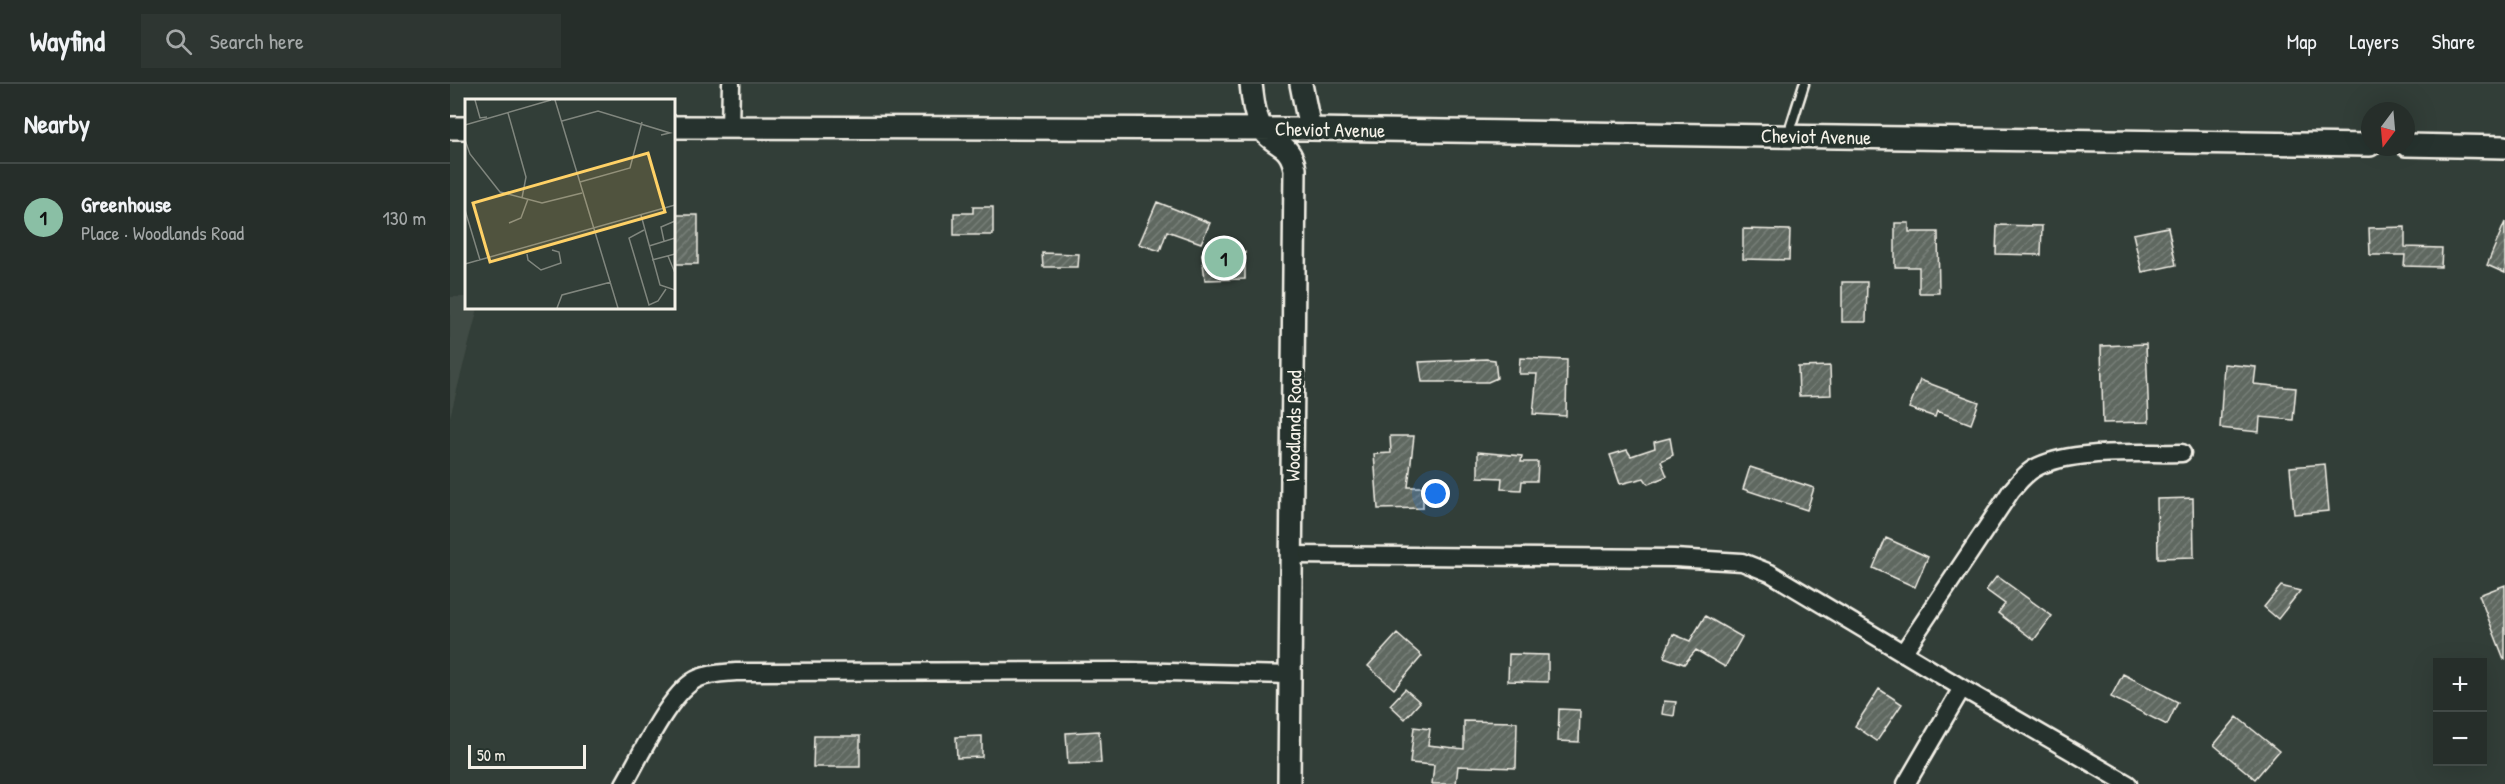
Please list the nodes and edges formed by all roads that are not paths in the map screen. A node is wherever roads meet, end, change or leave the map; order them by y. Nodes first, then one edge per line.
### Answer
1 (731, 84) edge
2 (1251, 84) edge
3 (1301, 84) edge
4 (1804, 84) edge
5 (675, 127) edge
6 (730, 127) junction
7 (1262, 129) junction
8 (1310, 129) junction
9 (1787, 136) junction
10 (2361, 145) edge
11 (2415, 145) edge
12 (2505, 147) edge
13 (2182, 453) dead end
14 (1291, 555) junction
15 (1903, 653) junction
16 (1289, 675) junction
17 (1962, 688) junction
18 (624, 784) edge
19 (1290, 784) edge
20 (1906, 784) edge
21 (2128, 784) edge

1 - 6 street
2 - 7 street
3 - 8 street
4 - 9 lane
5 - 6 street, Cheviot Avenue
6 - 7 street, Cheviot Avenue
7 - 8 street, Cheviot Avenue
7 - 14 street, Woodlands Road
8 - 9 street, Cheviot Avenue
9 - 10 street, Cheviot Avenue
11 - 12 street
13 - 15 street
14 - 15 street
14 - 16 street, Woodlands Road
15 - 17 street
16 - 18 street
16 - 19 street, Woodlands Road
17 - 20 street
17 - 21 street

